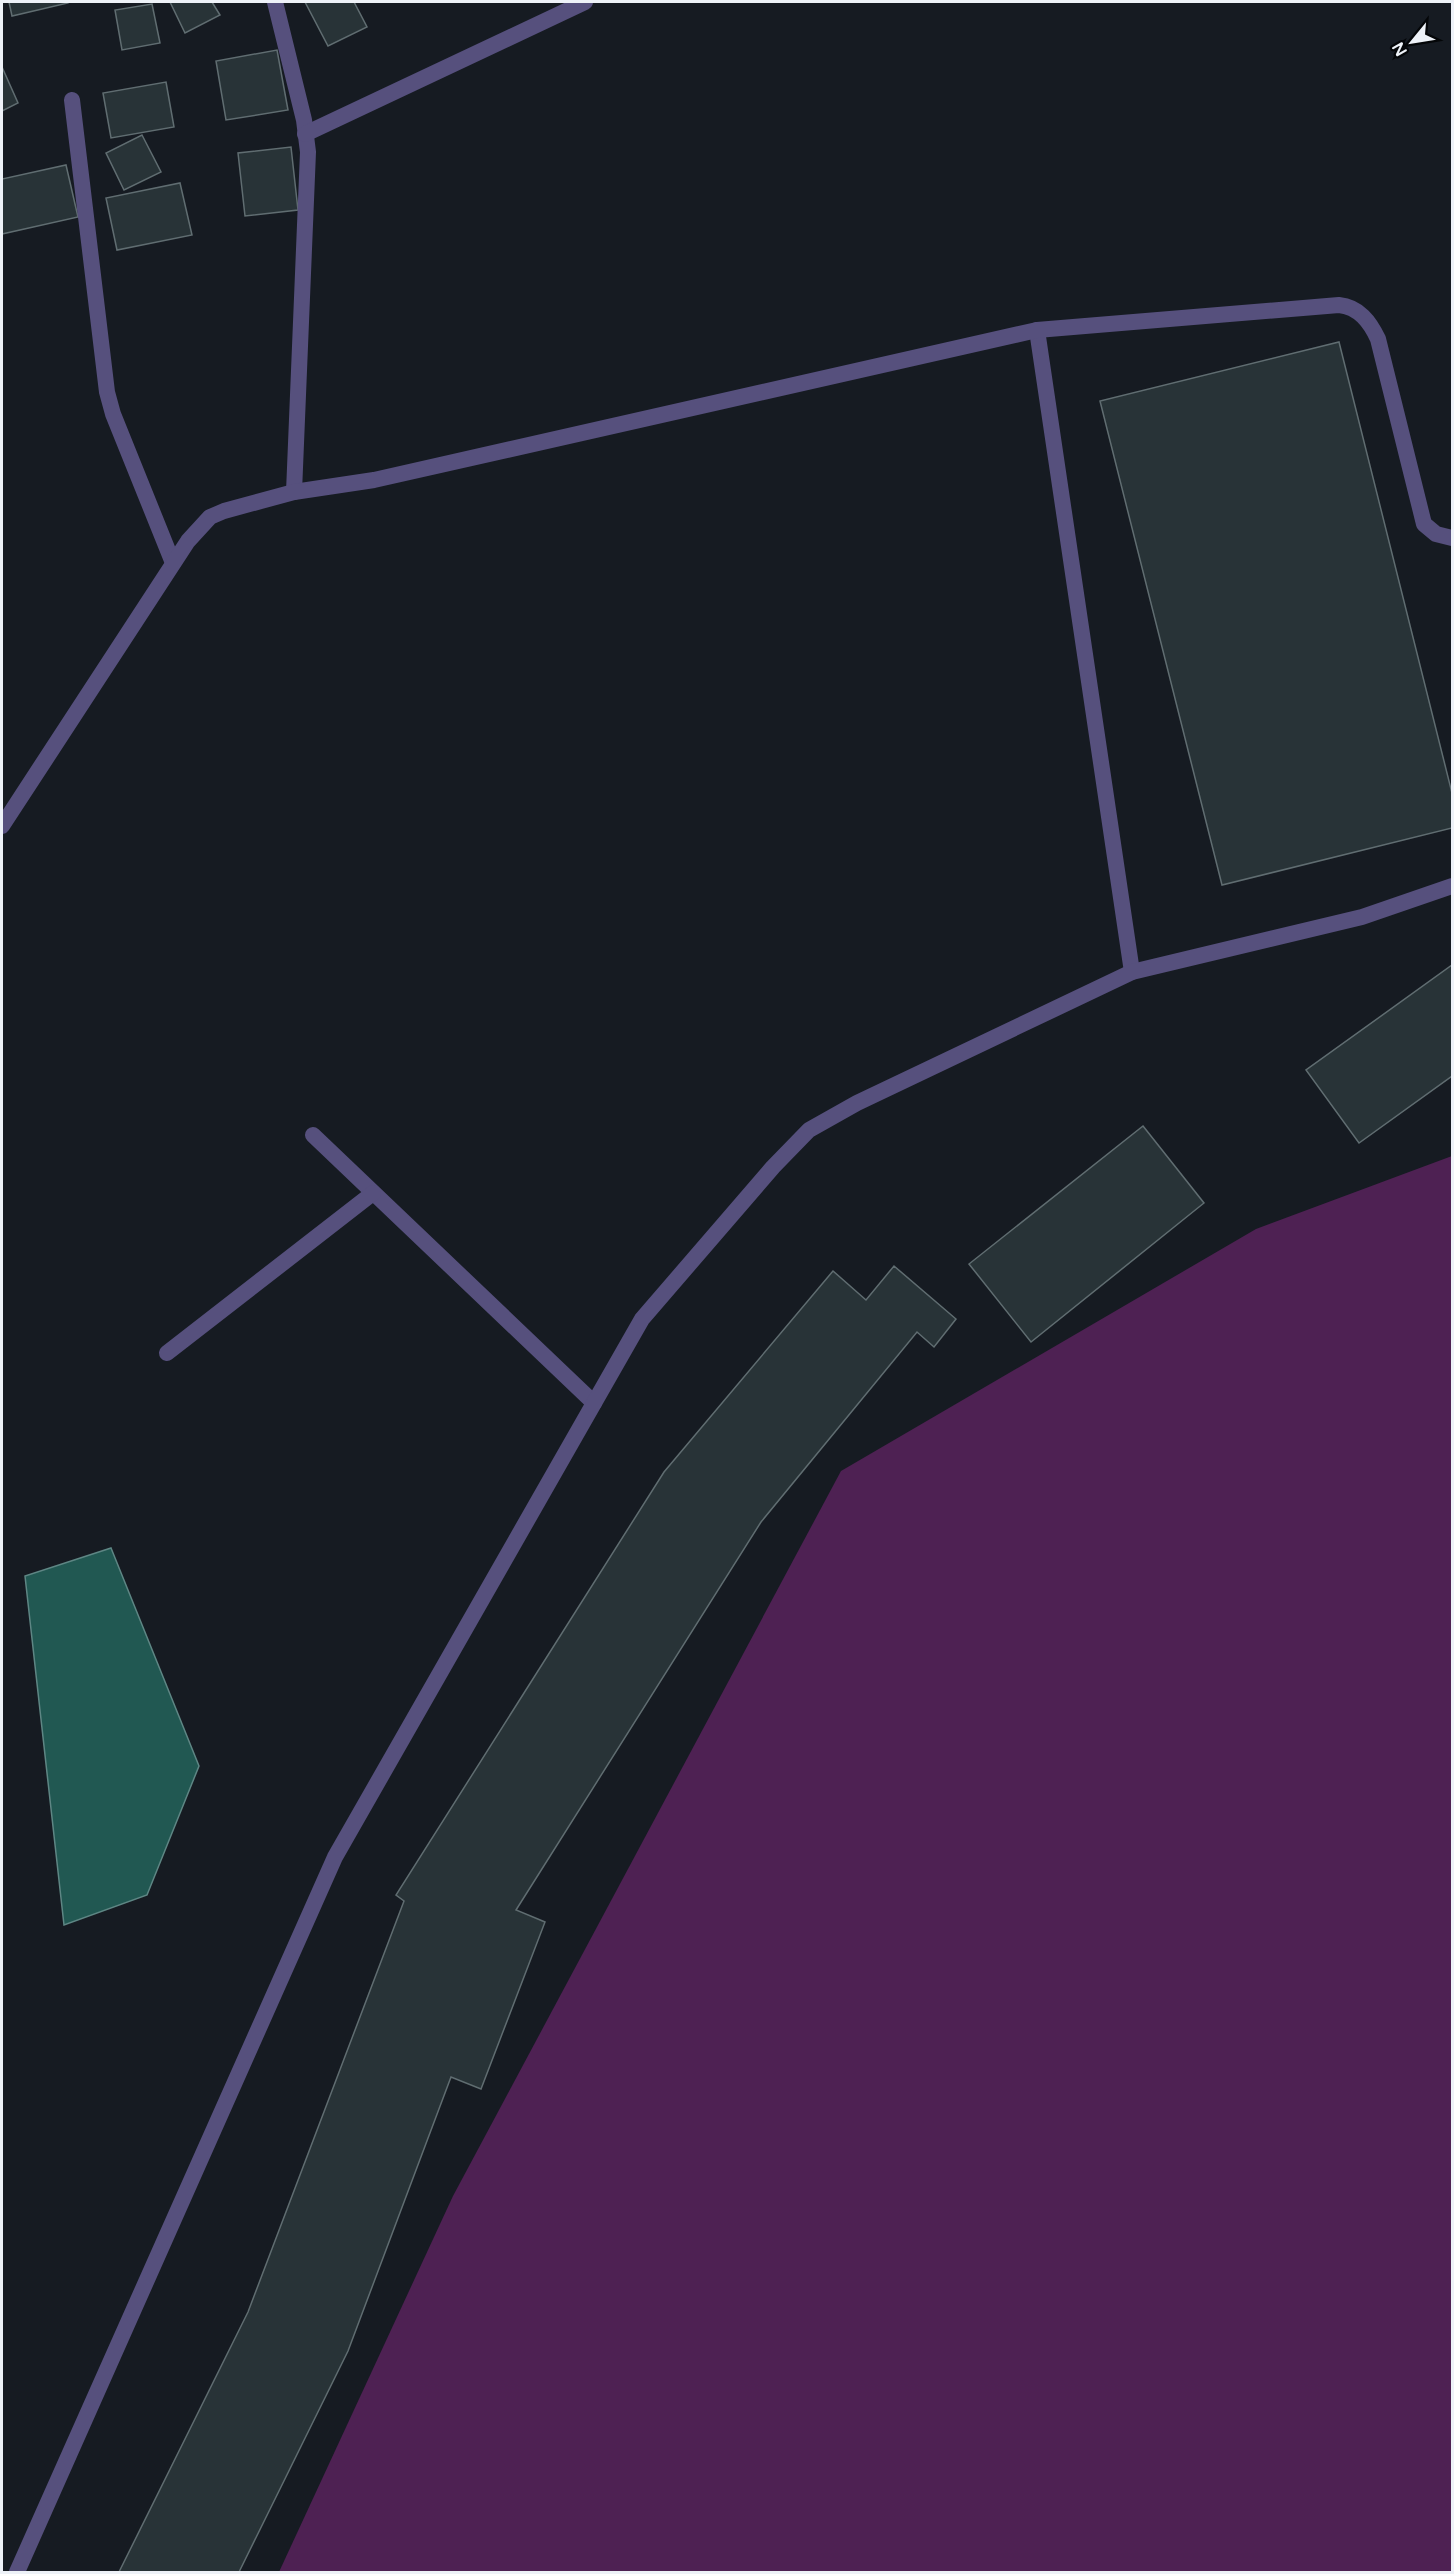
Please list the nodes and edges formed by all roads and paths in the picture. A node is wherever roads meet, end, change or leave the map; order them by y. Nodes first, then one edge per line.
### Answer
1 (275, 2) edge
2 (585, 2) edge
3 (72, 100) dead end
4 (305, 134) junction
5 (1037, 330) junction
6 (294, 492) junction
7 (1452, 538) edge
8 (173, 563) junction
9 (2, 826) edge
10 (1452, 886) edge
11 (1132, 972) junction
12 (313, 1135) dead end
13 (373, 1193) junction
14 (167, 1353) dead end
15 (594, 1403) junction
16 (17, 2572) edge

1 - 4 street
2 - 4 street
3 - 8 street
4 - 6 street
5 - 6 street
5 - 7 street
5 - 11 street
6 - 8 street
8 - 9 street
10 - 11 street
11 - 15 street
12 - 13 street
13 - 14 street
13 - 15 street
15 - 16 street

